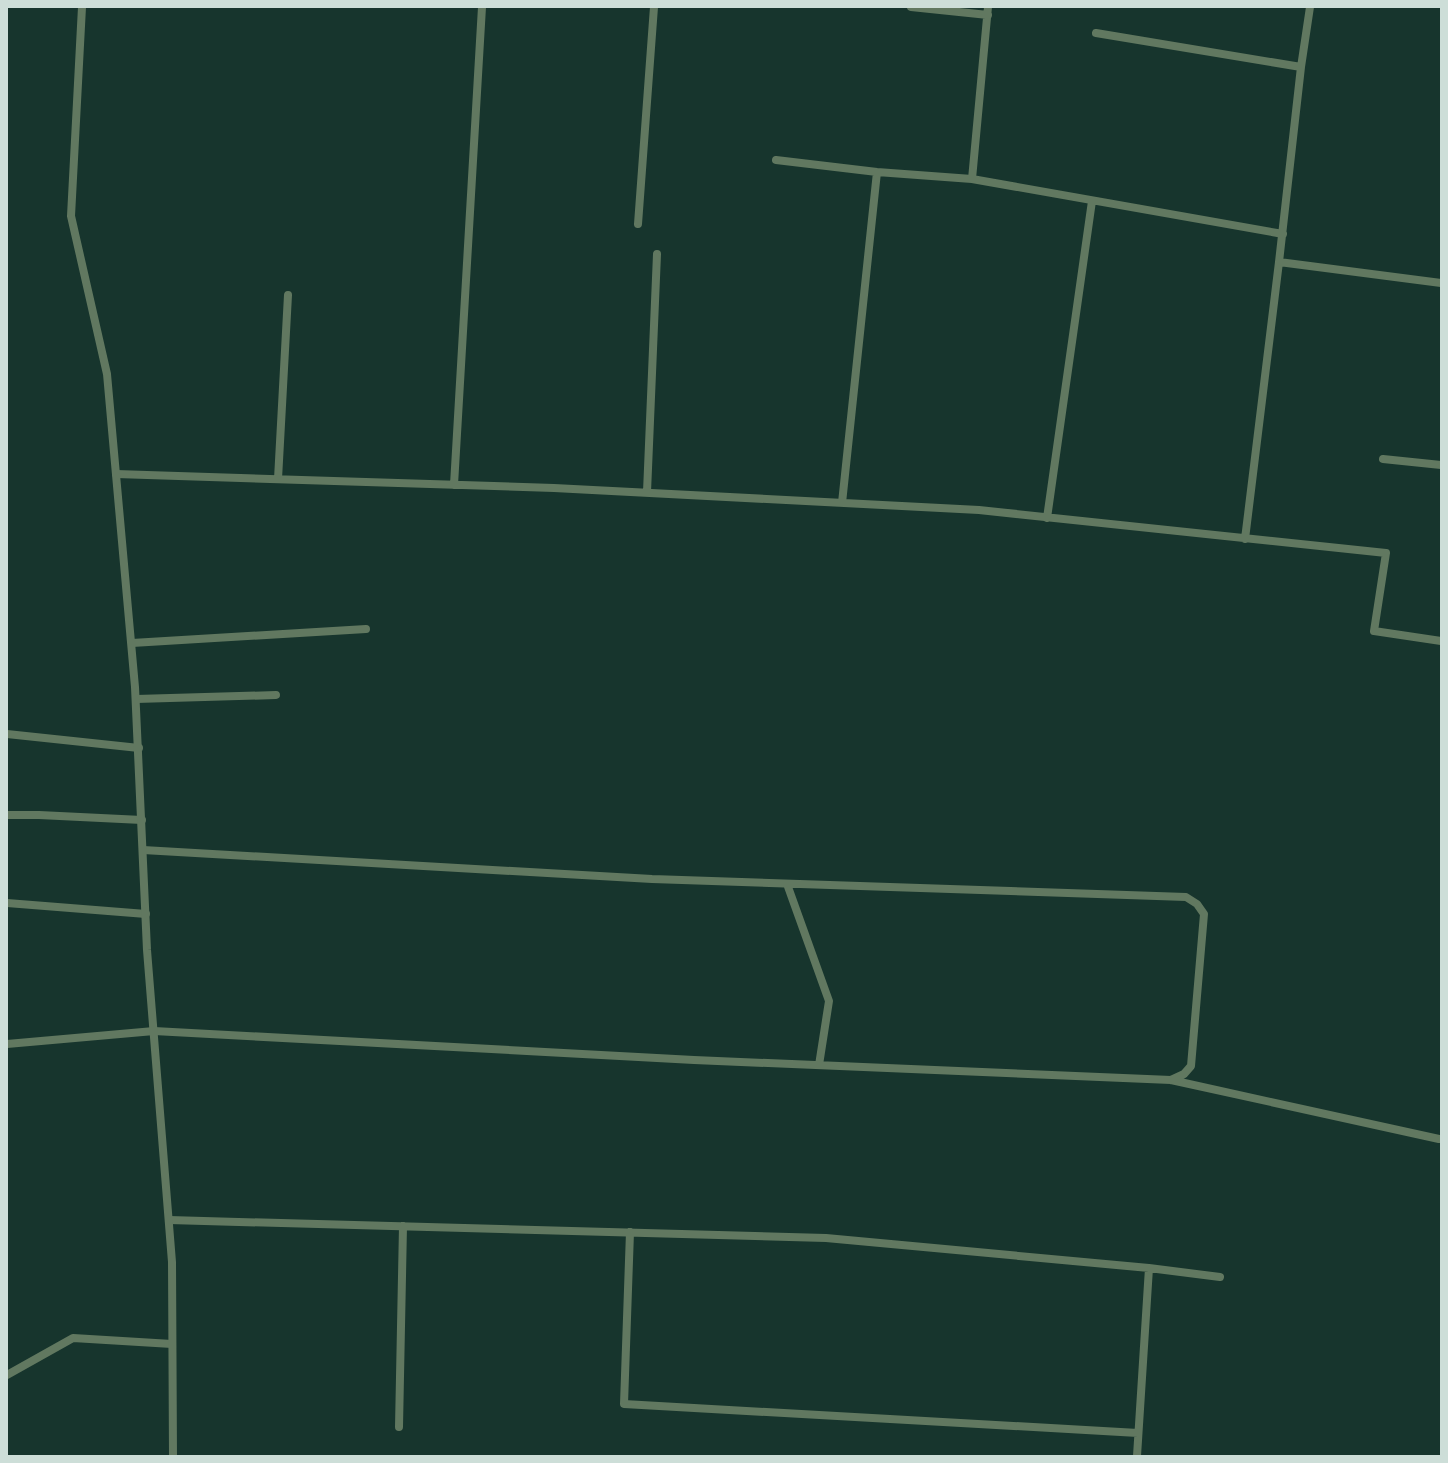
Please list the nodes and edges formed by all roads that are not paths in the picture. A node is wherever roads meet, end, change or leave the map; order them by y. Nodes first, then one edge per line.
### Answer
1 (82, 7) edge
2 (482, 7) edge
3 (654, 7) edge
4 (911, 7) edge
5 (1310, 7) edge
6 (988, 11) edge
7 (1096, 33) dead end
8 (1300, 67) junction
9 (776, 160) dead end
10 (877, 172) junction
11 (972, 179) junction
12 (1092, 201) junction
13 (638, 224) dead end
14 (1282, 234) junction
15 (657, 254) dead end
16 (1279, 262) junction
17 (1441, 283) edge
18 (288, 295) dead end
19 (1383, 459) dead end
20 (1441, 465) edge
21 (116, 474) junction
22 (278, 479) junction
23 (454, 485) junction
24 (647, 492) junction
25 (842, 503) junction
26 (1047, 518) junction
27 (1245, 539) junction
28 (366, 629) dead end
29 (1441, 641) edge
30 (132, 643) junction
31 (276, 695) dead end
32 (136, 699) junction
33 (7, 734) edge
34 (139, 748) junction
35 (7, 815) edge
36 (142, 820) junction
37 (143, 850) junction
38 (788, 884) junction
39 (7, 903) edge
40 (146, 914) junction
41 (154, 1031) junction
42 (7, 1044) edge
43 (819, 1065) junction
44 (1171, 1080) junction
45 (1438, 1139) dead end
46 (169, 1220) junction
47 (402, 1226) junction
48 (630, 1232) junction
49 (1149, 1268) junction
50 (1220, 1277) dead end
51 (172, 1344) junction
52 (7, 1375) edge
53 (398, 1427) dead end
54 (1138, 1433) junction
55 (173, 1456) edge
56 (1137, 1456) edge

1 - 21 street
2 - 23 street
3 - 13 street
4 - 6 street
5 - 8 street
6 - 11 street
7 - 8 street
8 - 14 street
9 - 10 street
10 - 11 street
10 - 25 street
11 - 12 street
12 - 14 street
12 - 26 street
14 - 16 street
15 - 24 street
16 - 17 street
16 - 27 street
18 - 22 street
19 - 20 street
21 - 22 street
21 - 30 street
22 - 23 street
23 - 24 street
24 - 25 street
25 - 26 street
26 - 27 street
27 - 29 street
28 - 30 street
30 - 32 street
31 - 32 street
32 - 34 street
33 - 34 street
34 - 36 street
35 - 36 street
36 - 37 street
37 - 38 street
37 - 40 street
38 - 43 street
38 - 44 street
39 - 40 street
40 - 41 street
41 - 42 street
41 - 43 street
41 - 46 street
43 - 44 street
44 - 45 street
46 - 47 street
46 - 51 street
47 - 48 street
47 - 53 street
48 - 49 street
48 - 54 street
49 - 50 street
49 - 54 street
51 - 52 street
51 - 55 street
54 - 56 street

